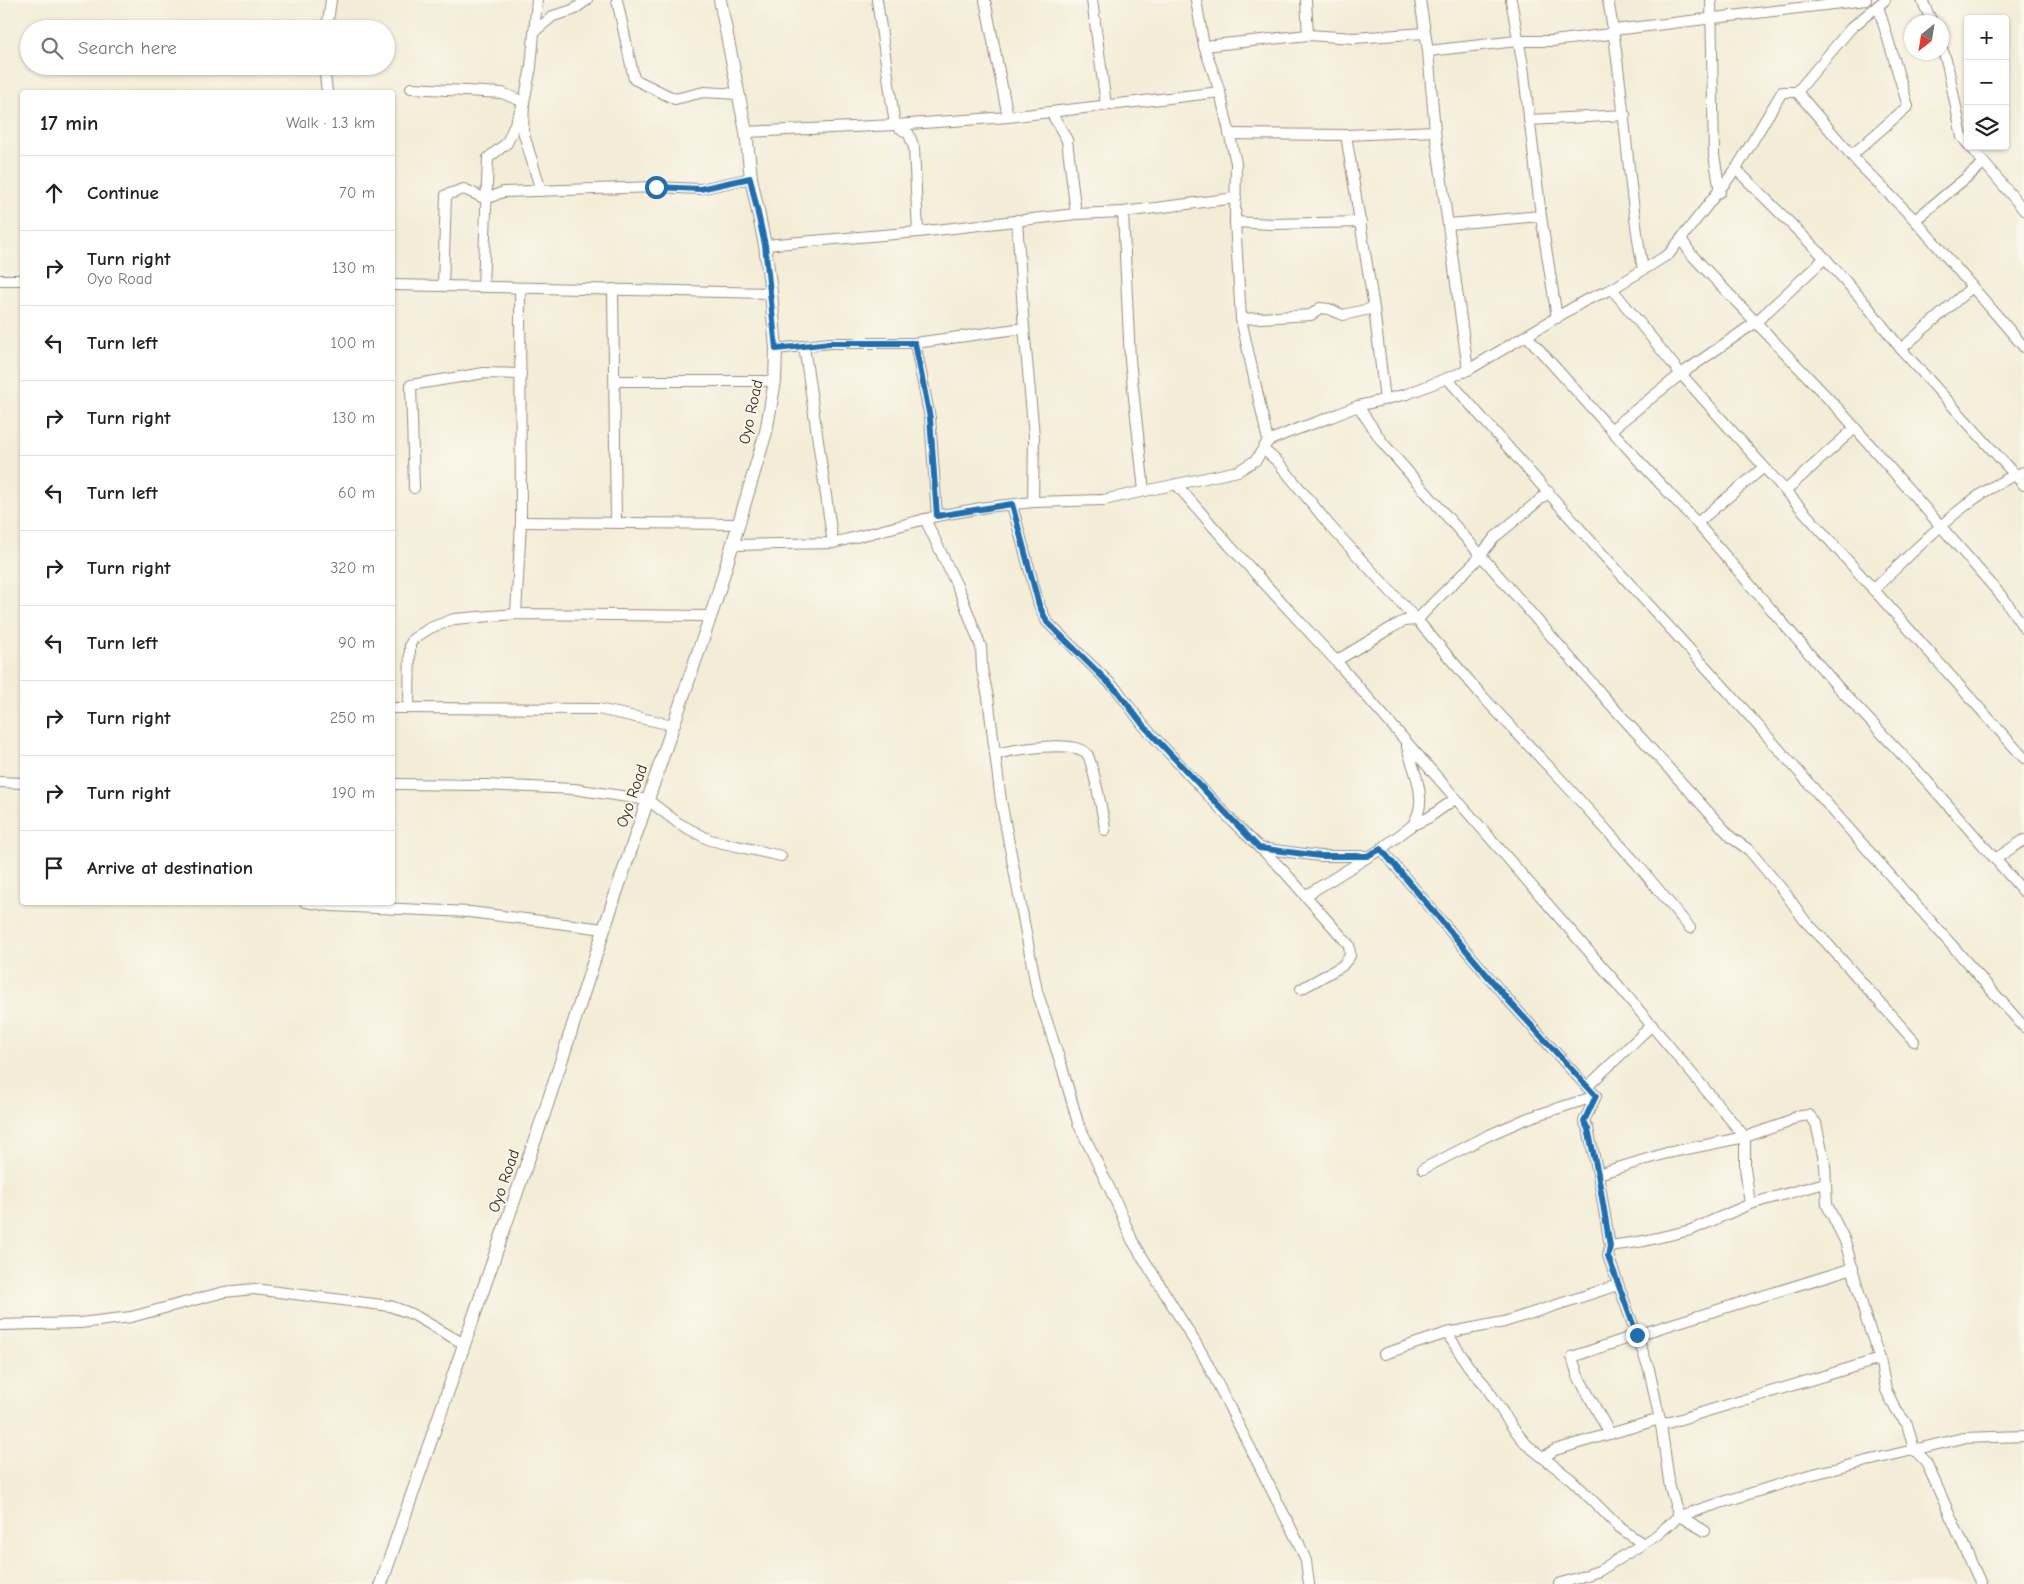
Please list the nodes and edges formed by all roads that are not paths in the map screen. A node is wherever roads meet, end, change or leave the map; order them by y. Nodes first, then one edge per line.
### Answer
1 (331, 0) edge
2 (537, 0) edge
3 (587, 0) edge
4 (617, 0) edge
5 (720, 0) edge
6 (877, 0) edge
7 (984, 0) edge
8 (1092, 0) edge
9 (1196, 0) edge
10 (1306, 0) edge
11 (1420, 0) edge
12 (1511, 0) edge
13 (1608, 0) edge
14 (1711, 0) edge
15 (1866, 0) edge
16 (1922, 0) edge
17 (1817, 3) edge
18 (1882, 3) edge
19 (1929, 15) edge
20 (1711, 18) junction
21 (328, 20) edge
22 (1614, 30) junction
23 (534, 32) junction
24 (1425, 33) junction
25 (1308, 34) junction
26 (1517, 41) junction
27 (1204, 46) junction
28 (1428, 51) junction
29 (1946, 60) edge
30 (325, 75) edge
31 (411, 88) dead end
32 (327, 90) edge
33 (1220, 92) junction
34 (1798, 92) junction
35 (738, 94) junction
36 (524, 102) junction
37 (1106, 105) junction
38 (1051, 112) junction
39 (1625, 115) junction
40 (1008, 117) junction
41 (1529, 120) junction
42 (895, 125) junction
43 (1436, 130) junction
44 (746, 132) junction
45 (1229, 134) junction
46 (1346, 135) junction
47 (1964, 139) edge
48 (1973, 150) edge
49 (1852, 156) junction
50 (1984, 163) junction
51 (1736, 169) junction
52 (750, 178) junction
53 (541, 191) junction
54 (1720, 192) junction
55 (1236, 198) junction
56 (486, 199) junction
57 (2024, 210) edge
58 (1123, 212) junction
59 (1076, 214) junction
60 (1541, 216) junction
61 (1017, 220) junction
62 (1915, 220) junction
63 (1235, 222) junction
64 (1360, 222) junction
65 (1449, 224) junction
66 (918, 232) junction
67 (1682, 240) junction
68 (765, 245) junction
69 (1825, 258) junction
70 (1643, 269) junction
71 (0, 280) edge
72 (20, 280) edge
73 (395, 285) edge
74 (443, 286) junction
75 (484, 287) junction
76 (1972, 287) junction
77 (520, 288) junction
78 (613, 289) junction
79 (1612, 289) junction
80 (771, 293) junction
81 (1374, 308) junction
82 (1557, 318) junction
83 (1241, 319) junction
84 (1756, 322) junction
85 (1024, 328) junction
86 (1527, 336) junction
87 (915, 343) junction
88 (804, 346) junction
89 (2024, 346) edge
90 (776, 349) junction
91 (1901, 349) junction
92 (1468, 370) junction
93 (521, 374) junction
94 (1681, 374) junction
95 (1447, 378) junction
96 (775, 380) junction
97 (615, 381) junction
98 (1385, 400) junction
99 (1358, 406) junction
100 (1855, 428) junction
101 (1612, 429) junction
102 (1266, 446) junction
103 (1764, 467) junction
104 (2020, 473) edge
105 (1176, 484) junction
106 (2024, 485) edge
107 (414, 488) dead end
108 (1786, 490) junction
109 (1144, 491) junction
110 (1549, 492) junction
111 (1033, 502) junction
112 (1012, 504) junction
113 (937, 516) junction
114 (925, 519) junction
115 (520, 522) junction
116 (616, 523) junction
117 (1697, 523) junction
118 (738, 524) junction
119 (1941, 527) junction
120 (833, 543) junction
121 (732, 545) junction
122 (1481, 553) junction
123 (1873, 590) junction
124 (516, 614) junction
125 (710, 616) junction
126 (1417, 620) junction
127 (2024, 628) edge
128 (1336, 661) junction
129 (409, 707) junction
130 (395, 708) edge
131 (673, 725) junction
132 (1406, 744) junction
133 (995, 754) junction
134 (2024, 758) edge
135 (0, 782) edge
136 (20, 783) edge
137 (395, 784) edge
138 (1455, 799) junction
139 (648, 800) junction
140 (1413, 825) junction
141 (1105, 830) dead end
142 (2024, 840) edge
143 (1259, 848) junction
144 (1381, 849) junction
145 (781, 856) dead end
146 (1367, 856) junction
147 (1995, 860) junction
148 (2024, 892) edge
149 (1305, 896) junction
150 (324, 905) edge
151 (1690, 928) dead end
152 (604, 929) junction
153 (1301, 989) dead end
154 (1652, 1024) junction
155 (2024, 1027) edge
156 (1914, 1040) dead end
157 (1587, 1087) junction
158 (1596, 1096) junction
159 (1745, 1137) junction
160 (1423, 1169) dead end
161 (1598, 1174) junction
162 (1825, 1183) junction
163 (1750, 1204) junction
164 (1610, 1246) junction
165 (1853, 1268) junction
166 (1618, 1285) junction
167 (0, 1325) edge
168 (1447, 1334) junction
169 (1637, 1335) junction
170 (464, 1344) junction
171 (1384, 1354) dead end
172 (1880, 1359) junction
173 (1660, 1422) junction
174 (1610, 1434) junction
175 (2024, 1436) edge
176 (1914, 1449) junction
177 (1543, 1457) junction
178 (1679, 1516) junction
179 (1705, 1532) dead end
180 (1643, 1544) junction
181 (381, 1584) edge
182 (1309, 1584) edge
183 (1559, 1584) edge
184 (1981, 1584) edge

1 - 21 street
2 - 23 street
3 - 23 street
4 - 35 street
5 - 35 street, Oyo Road
6 - 42 street
7 - 40 street
8 - 37 street
9 - 27 street
10 - 25 street
11 - 24 street
12 - 26 street
13 - 22 street
14 - 20 street
15 - 17 street
16 - 19 street
17 - 20 street
18 - 34 street
18 - 49 street
20 - 22 street
20 - 54 street
22 - 26 street
22 - 39 street
23 - 36 street
24 - 25 street
24 - 28 street
25 - 27 street
26 - 28 street
26 - 41 street
27 - 33 street
28 - 43 street
29 - 47 street
30 - 32 street
31 - 36 street
33 - 37 street
33 - 45 street
34 - 49 street
34 - 51 street
35 - 44 street, Oyo Road
36 - 53 street
36 - 56 street
37 - 38 street
38 - 40 street
38 - 59 street
39 - 41 street
39 - 70 street
40 - 42 street
41 - 60 street
42 - 44 street
42 - 66 street
43 - 46 street
43 - 65 street
44 - 52 street, Oyo Road
45 - 46 street
45 - 55 street
46 - 64 street
48 - 50 street
49 - 62 street
50 - 57 street
50 - 62 street
51 - 54 street
51 - 69 street
52 - 53 street
52 - 68 street, Oyo Road
53 - 56 street
54 - 67 street
55 - 58 street
55 - 63 street
56 - 74 street
56 - 75 street
58 - 59 street
58 - 109 street
59 - 61 street
60 - 65 street
60 - 82 street
61 - 66 street
61 - 85 street
62 - 76 street
63 - 64 street
63 - 83 street
64 - 81 street
65 - 92 street
66 - 68 street
67 - 70 street
67 - 84 street
68 - 80 street, Oyo Road
69 - 84 street
69 - 91 street
70 - 79 street
71 - 72 street
73 - 74 street
74 - 75 street
75 - 77 street
76 - 89 street
76 - 91 street
77 - 78 street
77 - 93 street
78 - 80 street
78 - 97 street
79 - 82 street
79 - 94 street
80 - 90 street, Oyo Road
81 - 83 street
81 - 98 street
82 - 86 street
83 - 102 street
84 - 94 street
84 - 100 street
85 - 87 street
85 - 111 street
86 - 92 street
86 - 101 street
87 - 88 street
87 - 113 street
88 - 90 street
88 - 120 street
90 - 96 street, Oyo Road
91 - 104 street
92 - 95 street
93 - 107 street
93 - 115 street
94 - 101 street
94 - 103 street
95 - 98 street
95 - 110 street
96 - 97 street
96 - 118 street, Oyo Road
97 - 116 street
98 - 99 street
99 - 102 street
99 - 122 street
100 - 108 street
100 - 119 street
101 - 117 street
102 - 105 street
102 - 126 street
103 - 108 street
103 - 117 street
104 - 106 street
104 - 119 street
105 - 109 street
105 - 128 street
108 - 123 street
109 - 111 street
110 - 122 street
110 - 155 street
111 - 112 street
112 - 113 street
112 - 143 street
113 - 114 street
114 - 120 street
114 - 133 street
115 - 116 street
115 - 124 street
116 - 118 street
117 - 147 street
118 - 121 street, Oyo Road
119 - 123 street
119 - 127 street
120 - 121 street
121 - 125 street, Oyo Road
122 - 126 street
122 - 156 street
123 - 134 street
124 - 125 street
124 - 129 street
125 - 131 street, Oyo Road
126 - 128 street
126 - 151 street
128 - 132 street
129 - 130 street
129 - 131 street
131 - 139 street, Oyo Road
132 - 138 street
132 - 140 street
133 - 141 street
133 - 182 street
135 - 136 street
137 - 139 street
138 - 140 street
138 - 154 street
139 - 145 street
139 - 152 street, Oyo Road
140 - 144 street
142 - 147 street
143 - 146 street
143 - 149 street
144 - 146 street
144 - 157 street
146 - 149 street
147 - 148 street
149 - 153 street
150 - 152 street
152 - 170 street, Oyo Road
154 - 157 street
154 - 159 street
157 - 158 street
158 - 160 street
158 - 161 street
159 - 161 street
159 - 162 street
159 - 163 street
161 - 164 street
162 - 163 street
162 - 165 street
163 - 164 street
164 - 166 street
165 - 169 street
165 - 172 street
166 - 168 street
166 - 169 street
167 - 170 street
168 - 171 street
168 - 177 street
169 - 173 street
169 - 174 street
170 - 181 street, Oyo Road
172 - 173 street
172 - 176 street
173 - 174 street
173 - 178 street
174 - 177 street
175 - 176 street
176 - 178 street
176 - 184 street
177 - 180 street
178 - 179 street
178 - 180 street
180 - 183 street

